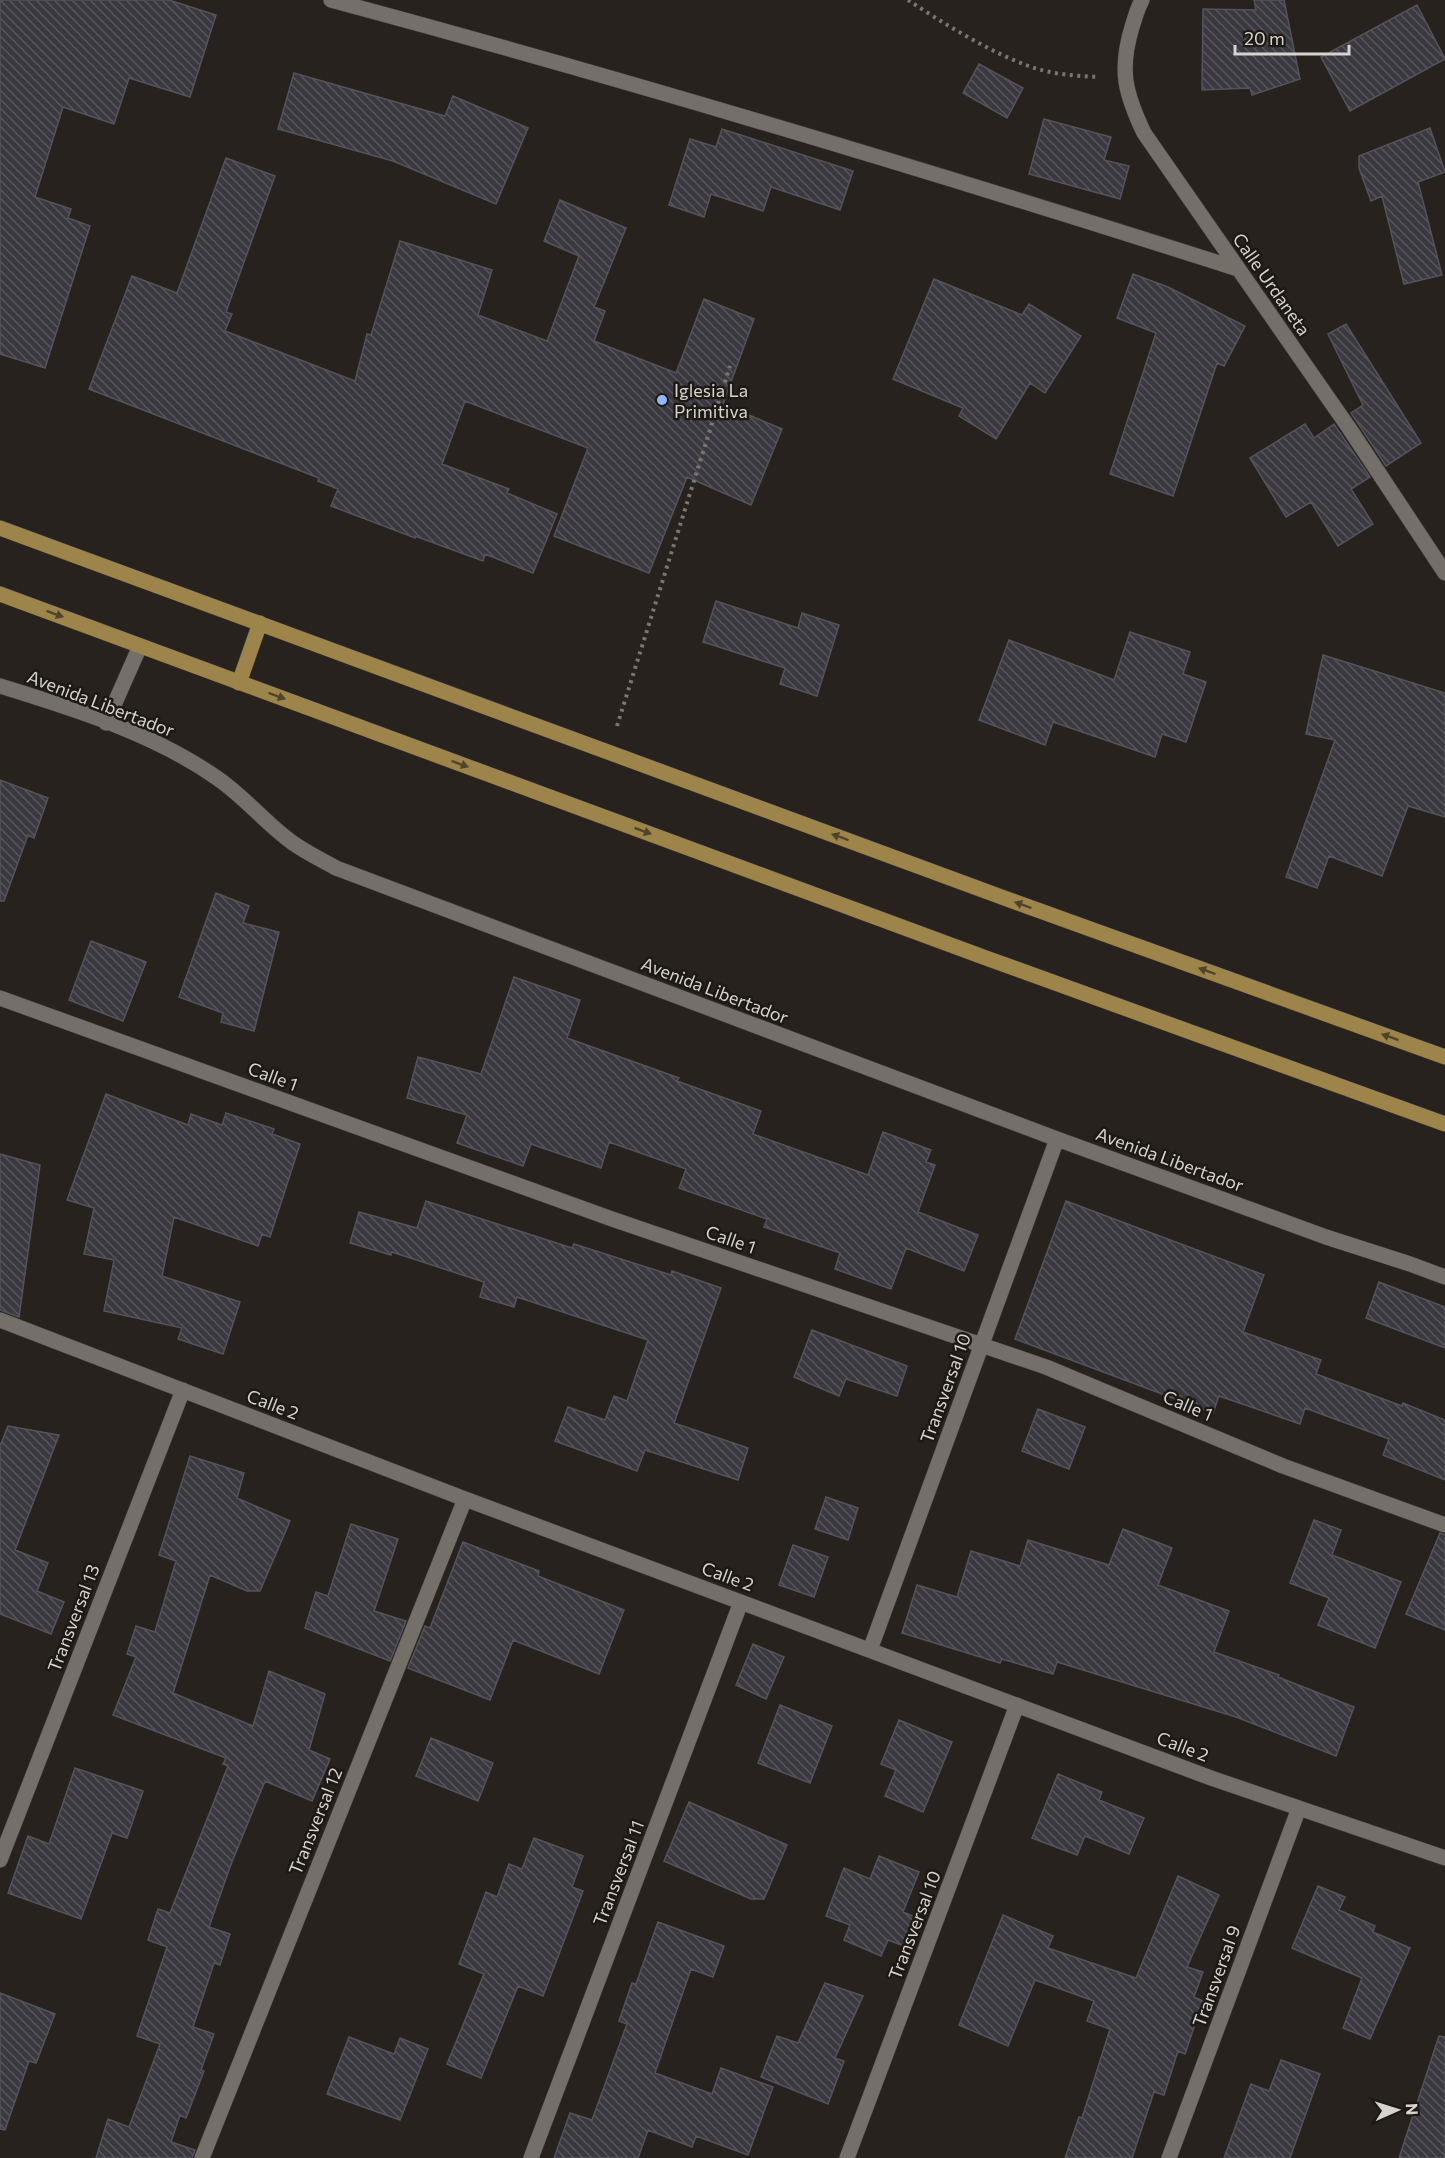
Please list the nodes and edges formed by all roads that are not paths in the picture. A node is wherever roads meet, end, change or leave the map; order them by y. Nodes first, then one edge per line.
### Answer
1 (331, 0) edge
2 (1142, 0) edge
3 (1238, 269) junction
4 (0, 528) edge
5 (1445, 573) edge
6 (0, 594) edge
7 (260, 623) junction
8 (140, 646) junction
9 (240, 682) junction
10 (0, 686) edge
11 (106, 723) junction
12 (0, 998) edge
13 (1445, 1057) edge
14 (1445, 1124) edge
15 (1056, 1138) junction
16 (1445, 1277) edge
17 (0, 1320) edge
18 (981, 1345) junction
19 (183, 1390) junction
20 (465, 1499) junction
21 (1445, 1525) edge
22 (741, 1602) junction
23 (870, 1650) junction
24 (1017, 1705) junction
25 (1299, 1808) junction
26 (1445, 1858) edge
27 (0, 1860) edge
28 (202, 2158) edge
29 (531, 2158) edge
30 (847, 2158) edge
31 (1169, 2158) edge

1 - 3 street
2 - 3 street, Calle Urdaneta
3 - 5 street, Calle Urdaneta
4 - 7 main road
6 -> 8 main road
7 - 9 main road
13 -> 7 main road
8 - 9 main road
8 - 11 street
9 -> 14 main road
10 - 11 street, Avenida Libertador
11 - 15 street, Avenida Libertador
12 - 18 street, Calle 1
15 - 16 street, Avenida Libertador
15 - 18 street, Transversal 10
17 - 19 street, Calle 2
18 - 21 street, Calle 1
18 - 23 street, Transversal 10
19 - 20 street, Calle 2
19 - 27 street, Transversal 13
20 - 22 street, Calle 2
20 - 28 street, Transversal 12
22 - 23 street, Calle 2
22 - 29 street, Transversal 11
23 - 24 street, Calle 2
24 - 25 street, Calle 2
24 - 30 street, Transversal 10
25 - 26 street, Calle 2
25 - 31 street, Transversal 9

